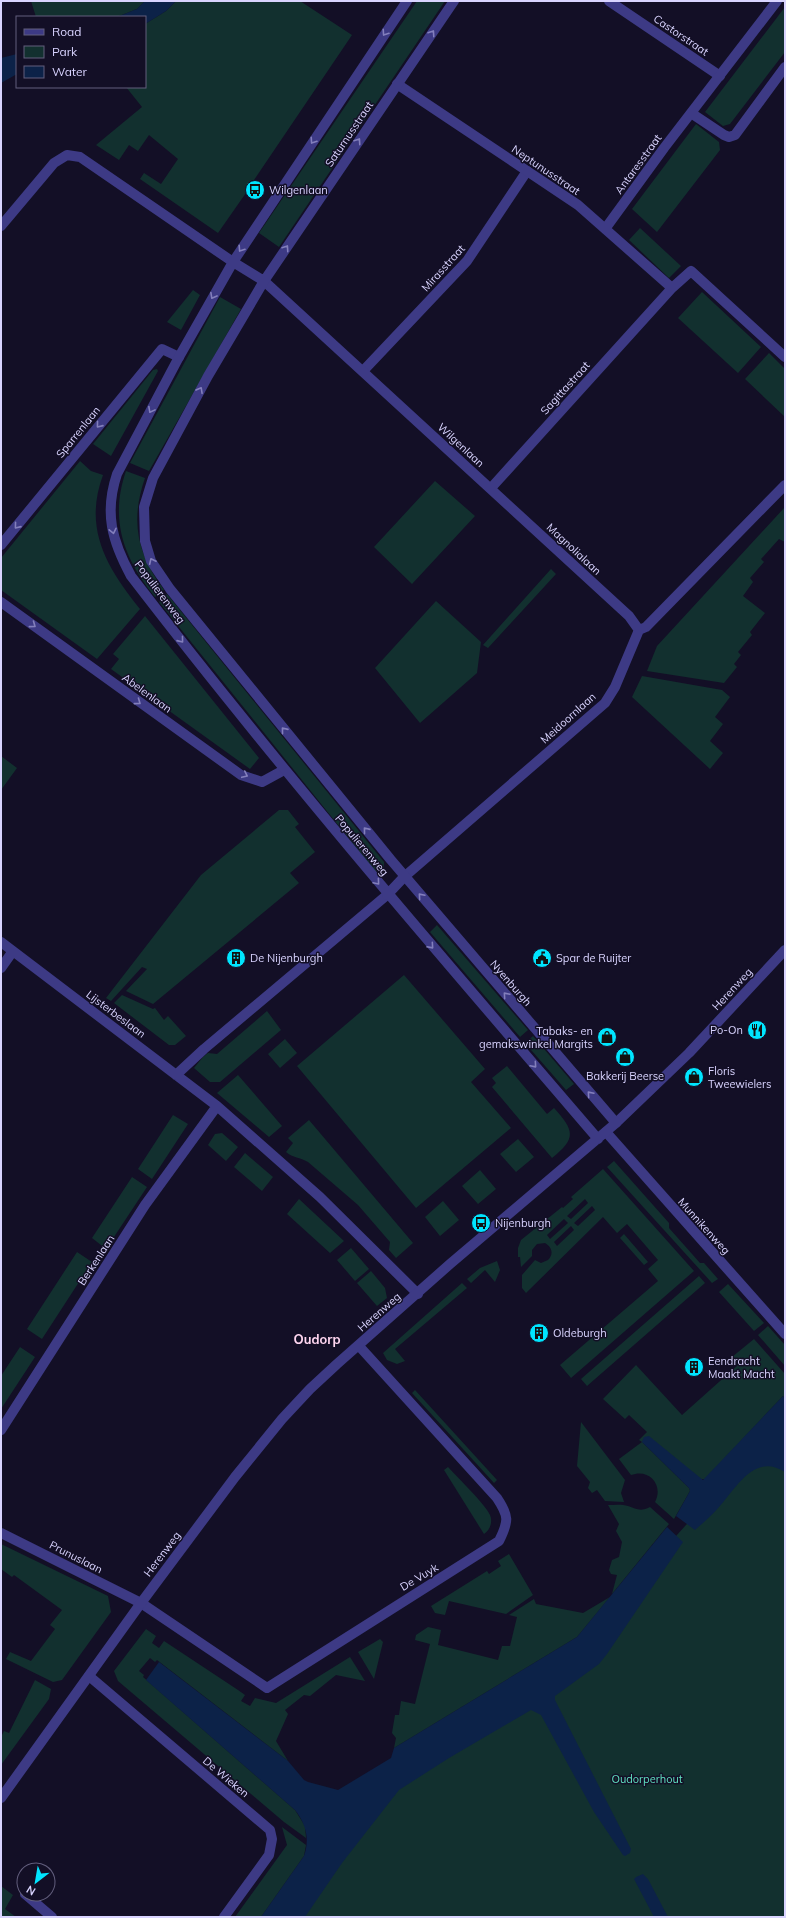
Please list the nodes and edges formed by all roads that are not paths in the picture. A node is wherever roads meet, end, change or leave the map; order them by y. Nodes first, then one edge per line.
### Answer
1 (408, 1) edge
2 (454, 1) edge
3 (609, 1) edge
4 (777, 1) edge
5 (785, 67) edge
6 (720, 76) junction
7 (397, 84) junction
8 (691, 114) junction
9 (527, 171) junction
10 (1, 226) edge
11 (605, 229) junction
12 (232, 262) junction
13 (264, 281) junction
14 (672, 288) junction
15 (179, 357) junction
16 (785, 357) edge
17 (363, 371) junction
18 (785, 485) edge
19 (491, 488) junction
20 (1, 545) edge
21 (1, 602) edge
22 (639, 630) junction
23 (284, 770) junction
24 (404, 877) junction
25 (387, 895) junction
26 (1, 942) edge
27 (785, 950) edge
28 (13, 951) junction
29 (1, 968) edge
30 (176, 1075) junction
31 (217, 1106) junction
32 (616, 1123) junction
33 (602, 1135) junction
34 (418, 1294) junction
35 (785, 1334) edge
36 (359, 1346) junction
37 (1, 1430) edge
38 (1, 1533) edge
39 (141, 1603) junction
40 (89, 1676) junction
41 (1, 1798) edge
42 (35, 1902) edge
43 (52, 1917) edge
44 (224, 1917) edge

1 -> 12 street
7 -> 2 street, Saturnusstraat
3 - 6 street, Castorstraat
4 - 6 street, Antaresstraat
5 - 8 street
6 - 8 street, Antaresstraat
7 - 9 street, Neptunusstraat
13 -> 7 street, Saturnusstraat
8 - 11 street, Antaresstraat
9 - 11 street, Neptunusstraat
9 - 17 street, Mirasstraat
10 - 12 street, Wilgenlaan
11 - 14 street, Neptunusstraat
12 - 13 street, Wilgenlaan
12 -> 15 street, Populierenweg
13 - 17 street, Wilgenlaan
24 -> 13 street, Populierenweg
14 - 16 street
14 - 19 street, Sagittastraat
15 -> 20 street, Sparrenlaan
15 -> 23 street, Populierenweg
17 - 19 street, Wilgenlaan
18 - 22 street
19 - 22 street, Magnolialaan
21 -> 23 street, Abelenlaan
22 - 24 street, Meidoornlaan
23 -> 25 street, Populierenweg
24 - 25 street
32 -> 24 street, Nyenburgh
25 - 30 street
25 -> 33 street
26 - 28 street, Lijsterbeslaan
27 - 32 street, Herenweg
28 - 29 street
28 - 30 street, Lijsterbeslaan
30 - 31 street, Lijsterbeslaan
31 - 34 street
31 - 37 street, Berkenlaan
32 - 33 street, Herenweg
33 - 34 street, Herenweg
33 - 35 street, Munnikenweg
34 - 36 street, Herenweg
36 - 39 street, Herenweg
36 - 39 street, De Vuyk
38 - 39 street, Prunuslaan
39 - 40 street, Herenweg
40 - 41 street, Herenweg
40 - 44 street, De Wieken
42 - 43 street

